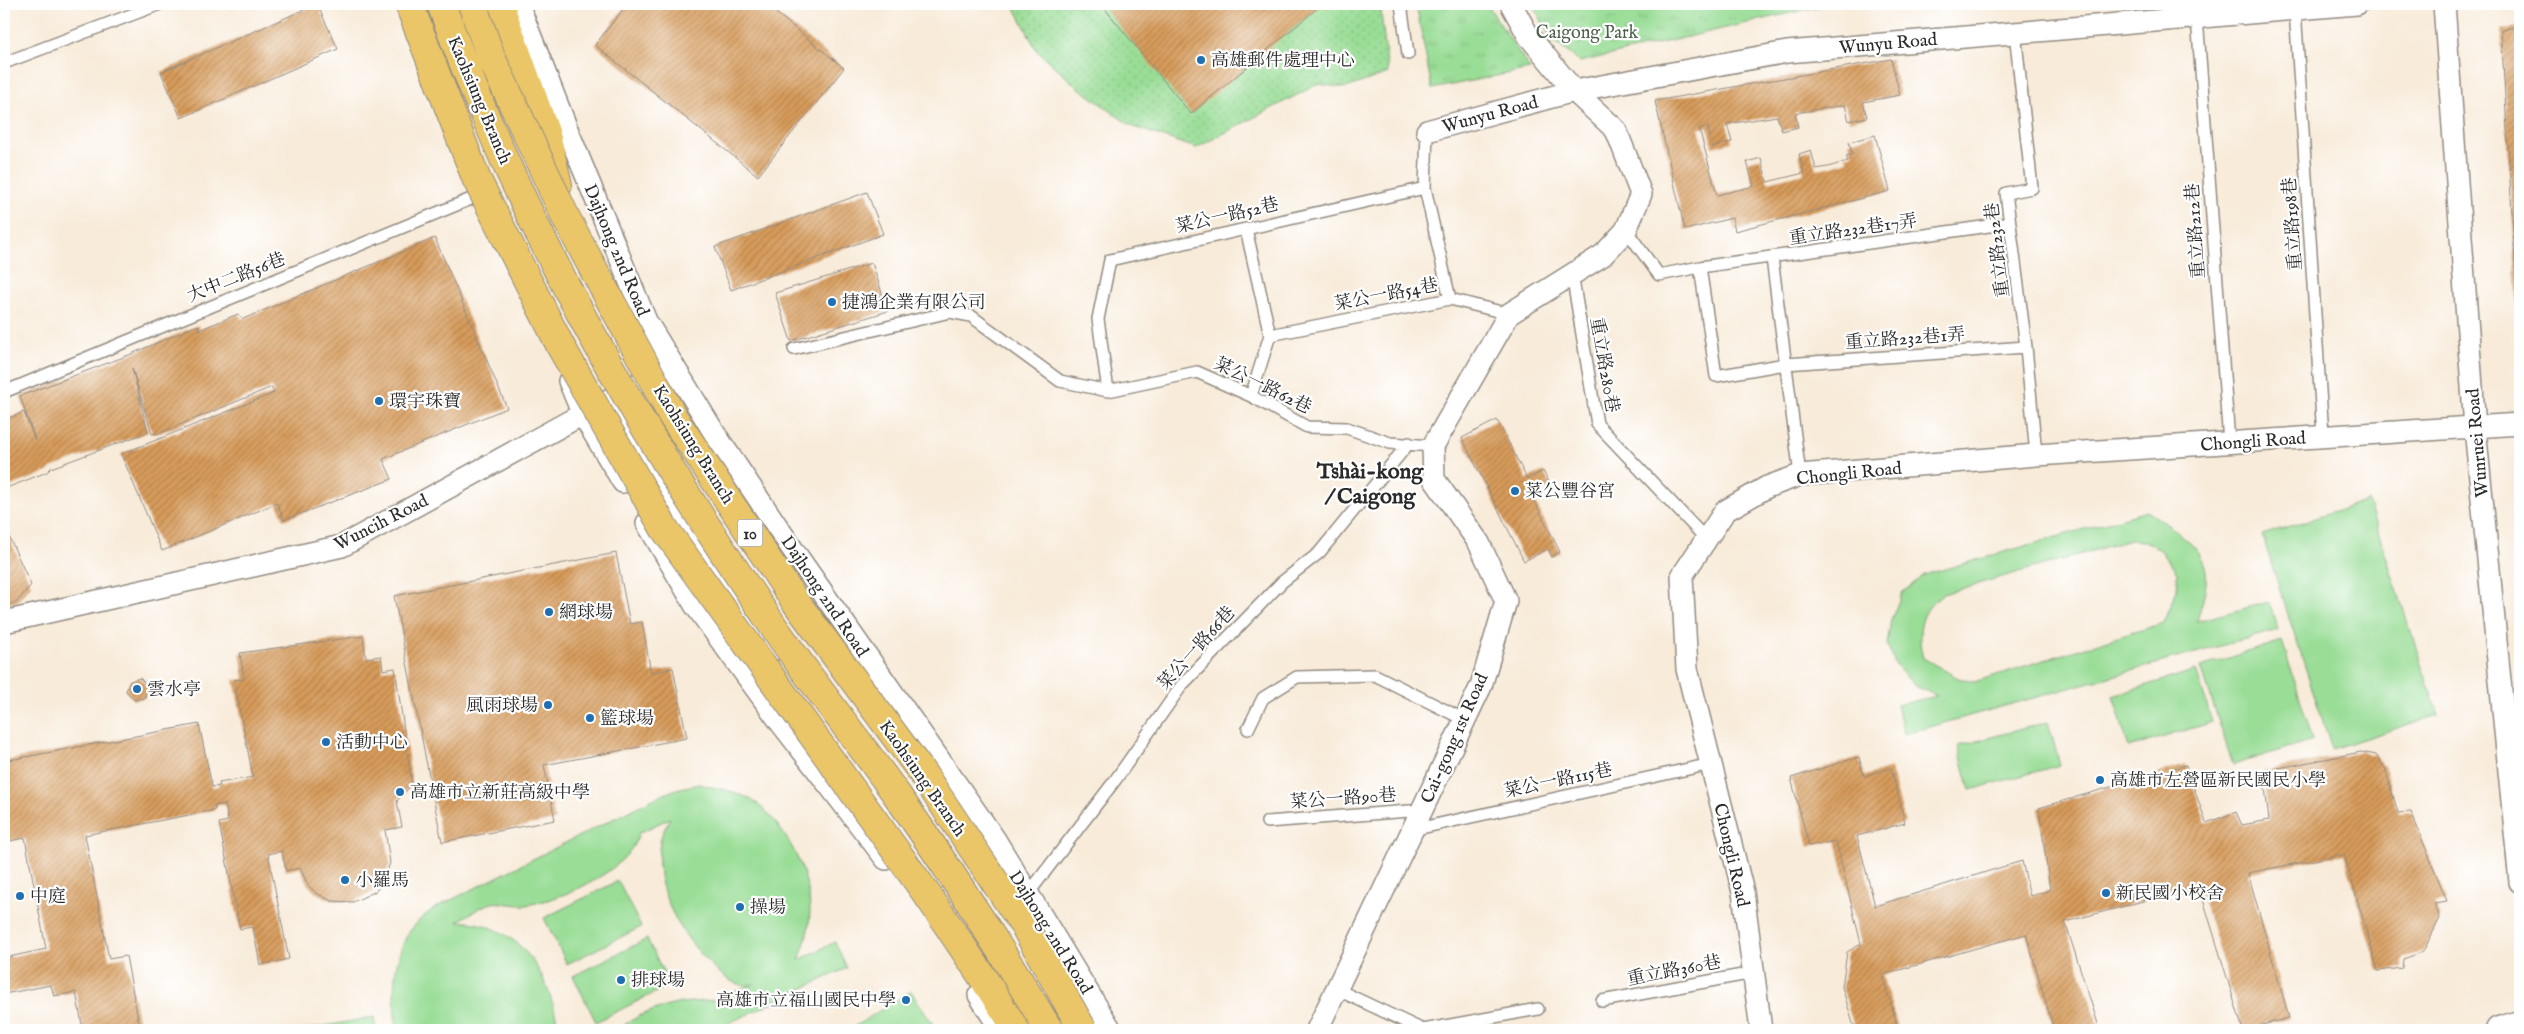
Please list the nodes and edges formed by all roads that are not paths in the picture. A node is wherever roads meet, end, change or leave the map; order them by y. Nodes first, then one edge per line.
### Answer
1 (160, 4) edge
2 (403, 4) edge
3 (409, 4) edge
4 (441, 4) edge
5 (472, 4) edge
6 (499, 4) edge
7 (518, 4) edge
8 (1401, 4) edge
9 (1511, 4) edge
10 (2357, 4) edge
11 (2444, 4) edge
12 (2295, 9) junction
13 (2197, 17) junction
14 (2015, 32) junction
15 (1408, 54) dead end
16 (4, 63) edge
17 (1574, 91) junction
18 (1427, 131) joint
19 (1425, 188) junction
20 (483, 194) junction
21 (566, 218) junction
22 (2010, 223) junction
23 (1246, 229) junction
24 (1626, 230) junction
25 (1772, 258) junction
26 (1700, 267) junction
27 (1572, 274) junction
28 (533, 297) junction
29 (1450, 299) junction
30 (1509, 314) junction
31 (1270, 335) junction
32 (794, 348) dead end
33 (2026, 348) junction
34 (1786, 364) junction
35 (673, 365) junction
36 (1108, 391) junction
37 (4, 392) edge
38 (1251, 396) junction
39 (606, 402) junction
40 (583, 415) junction
41 (2520, 424) edge
42 (2475, 428) junction
43 (2323, 436) junction
44 (2228, 442) junction
45 (1409, 443) junction
46 (1433, 446) junction
47 (2036, 455) junction
48 (1800, 475) junction
49 (1706, 539) junction
50 (4, 622) edge
51 (1465, 720) junction
52 (1248, 729) dead end
53 (1711, 764) junction
54 (1422, 810) junction
55 (1267, 822) dead end
56 (1412, 830) junction
57 (2520, 882) edge
58 (1028, 894) junction
59 (1753, 973) junction
60 (1336, 989) junction
61 (1602, 1002) dead end
62 (1538, 1009) dead end
63 (2520, 1024) edge
64 (1001, 1030) edge
65 (1018, 1030) edge
66 (1026, 1030) edge
67 (1049, 1030) edge
68 (1083, 1030) edge
69 (1111, 1030) edge
70 (1317, 1030) edge
71 (1423, 1030) edge
72 (1761, 1030) edge
73 (2499, 1030) edge

1 - 16 lane
2 - 20 street
3 - 65 highway, bridge
4 - 67 highway, Kaohsiung Branch / 10, bridge
5 - 21 highway, Kaohsiung Branch / 10, bridge
6 - 21 highway, bridge
7 - 35 street, Dajhong 2nd Road
8 - 15 lane
9 - 17 street
10 - 12 street, Wunyu Road
11 - 42 street, Wunruei Road
12 - 13 street, Wunyu Road
12 - 43 lane, 重立路198巷
13 - 14 street, Wunyu Road
13 - 44 lane, 重立路212巷
14 - 17 street, Wunyu Road
14 - 22 lane, 重立路232巷
17 - 18 street, Wunyu Road
17 - 24 street
18 - 19 lane
19 - 23 lane, 菜公一路52巷
19 - 29 lane
20 - 28 street
20 - 37 lane, 大中二路56巷
21 - 68 highway, Kaohsiung Branch / 10, bridge
22 - 25 lane, 重立路232巷17弄
22 - 33 lane, 重立路232巷
23 - 31 lane
23 - 36 lane, 菜公一路52巷
24 - 26 lane, 重立路232巷17弄
24 - 27 street
25 - 26 lane, 重立路232巷17弄
25 - 34 lane
26 - 34 lane, 重立路232巷1弄
27 - 30 street
27 - 49 lane, 重立路280巷
28 - 39 street
28 - 40 street
29 - 30 lane, 菜公一路54巷
29 - 31 lane, 菜公一路54巷
30 - 46 street
31 - 38 lane
32 - 36 lane, 菜公一路62巷
33 - 34 lane, 重立路232巷1弄
33 - 47 lane, 重立路232巷
34 - 48 lane
35 - 39 street, Wuncih Road
35 - 58 street, Dajhong 2nd Road
36 - 38 lane, 菜公一路62巷
38 - 45 lane, 菜公一路62巷
39 - 40 street, Wuncih Road
39 - 66 street
40 - 50 street, Wuncih Road
40 - 64 street
41 - 42 street, Chongli Road
42 - 43 street, Chongli Road
42 - 57 street, Wunruei Road
43 - 44 street, Chongli Road
44 - 47 street, Chongli Road
45 - 46 lane, 菜公一路62巷
45 - 58 lane, 菜公一路66巷
46 - 51 street, Cai-gong 1st Road
47 - 48 street, Chongli Road
48 - 49 street, Chongli Road
49 - 53 street, Chongli Road
51 - 52 lane
51 - 54 street, Cai-gong 1st Road
53 - 56 lane, 菜公一路115巷
53 - 59 street, Chongli Road
54 - 55 lane, 菜公一路90巷
54 - 56 street, Cai-gong 1st Road
56 - 60 street, Cai-gong 1st Road
58 - 69 street, Dajhong 2nd Road
59 - 61 lane, 重立路360巷
59 - 72 street, Chongli Road
60 - 70 street, Cai-gong 1st Road
60 - 71 lane
62 - 71 lane
63 - 73 street

